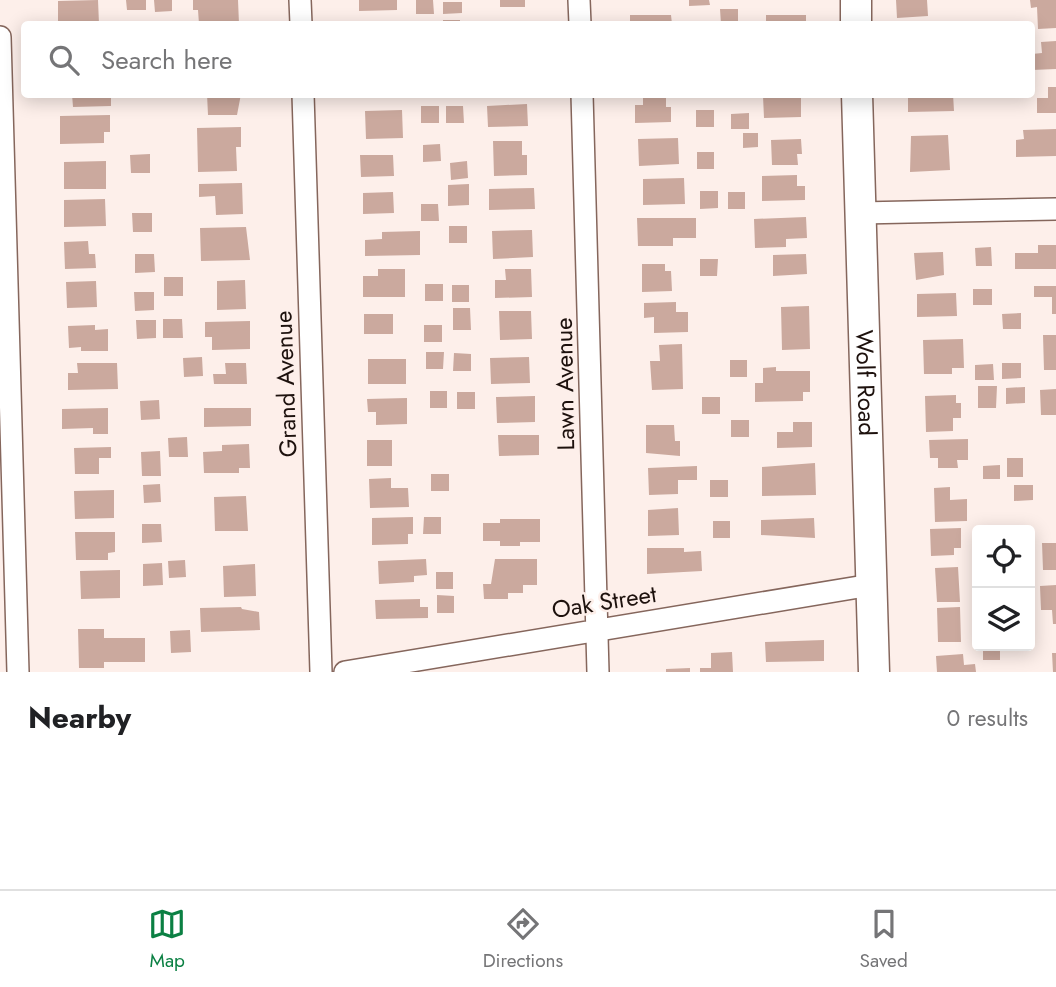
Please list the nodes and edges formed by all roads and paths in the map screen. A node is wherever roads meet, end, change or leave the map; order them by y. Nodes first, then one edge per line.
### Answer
1 (300, 0) edge
2 (579, 0) edge
3 (856, 0) edge
4 (301, 21) edge
5 (580, 21) edge
6 (856, 21) edge
7 (0, 37) edge
8 (303, 98) edge
9 (582, 98) edge
10 (858, 98) edge
11 (1056, 209) edge
12 (860, 213) junction
13 (871, 585) junction
14 (597, 630) junction
15 (18, 672) edge
16 (321, 672) edge
17 (345, 672) edge
18 (598, 672) edge
19 (874, 672) edge

1 - 4 street
2 - 5 street
3 - 6 main road
7 - 15 street
8 - 16 street, Grand Avenue
9 - 14 street, Lawn Avenue
10 - 12 main road, Wolf Road
11 - 12 street
12 - 13 main road, Wolf Road
13 - 14 street, Oak Street
13 - 19 main road, Wolf Road
14 - 17 street, Oak Street
14 - 18 street, Lawn Avenue

